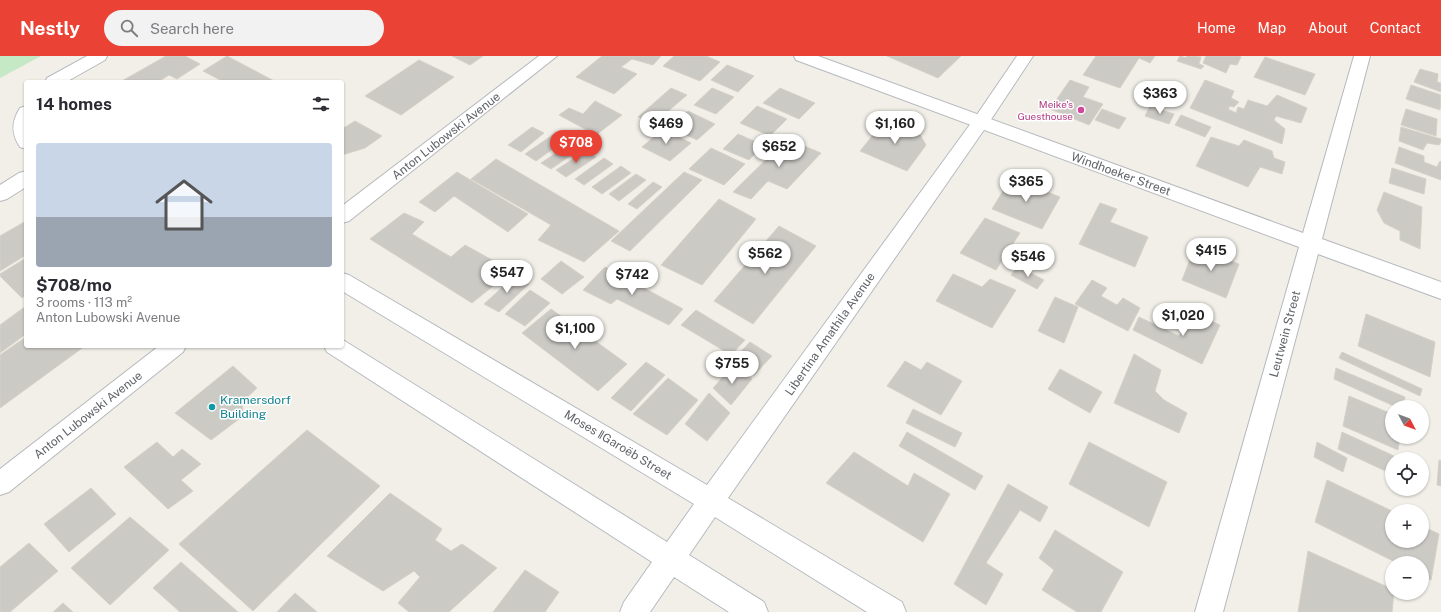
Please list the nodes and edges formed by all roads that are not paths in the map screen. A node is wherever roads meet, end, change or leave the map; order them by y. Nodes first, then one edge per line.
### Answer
1 (99, 56) edge
2 (108, 56) edge
3 (549, 56) edge
4 (802, 56) edge
5 (1025, 56) edge
6 (1362, 56) edge
7 (56, 80) edge
8 (78, 80) edge
9 (24, 116) edge
10 (980, 123) junction
11 (24, 138) edge
12 (24, 179) edge
13 (0, 194) edge
14 (344, 214) edge
15 (1309, 243) junction
16 (344, 282) edge
17 (1441, 291) edge
18 (172, 348) edge
19 (338, 348) edge
20 (0, 484) edge
21 (711, 501) junction
22 (671, 559) junction
23 (634, 612) edge
24 (754, 612) edge
25 (892, 612) edge
26 (1209, 612) edge

1 - 7 street
2 - 8 street
3 - 14 street, Anton Lubowski Avenue
4 - 10 street, Windhoeker Street
5 - 10 street, Libertina Amathila Avenue
6 - 15 street, Leutwein Street
9 - 11 street
10 - 15 street, Windhoeker Street
10 - 21 street, Libertina Amathila Avenue
12 - 13 street
15 - 17 street, Windhoeker Street
15 - 26 street, Leutwein Street
16 - 21 street, Moses ǁGaroëb Street
18 - 20 street, Anton Lubowski Avenue
19 - 22 street
21 - 22 street, Libertina Amathila Avenue
21 - 25 street, Moses ǁGaroëb Street
22 - 23 street, Libertina Amathila Avenue
22 - 24 street

